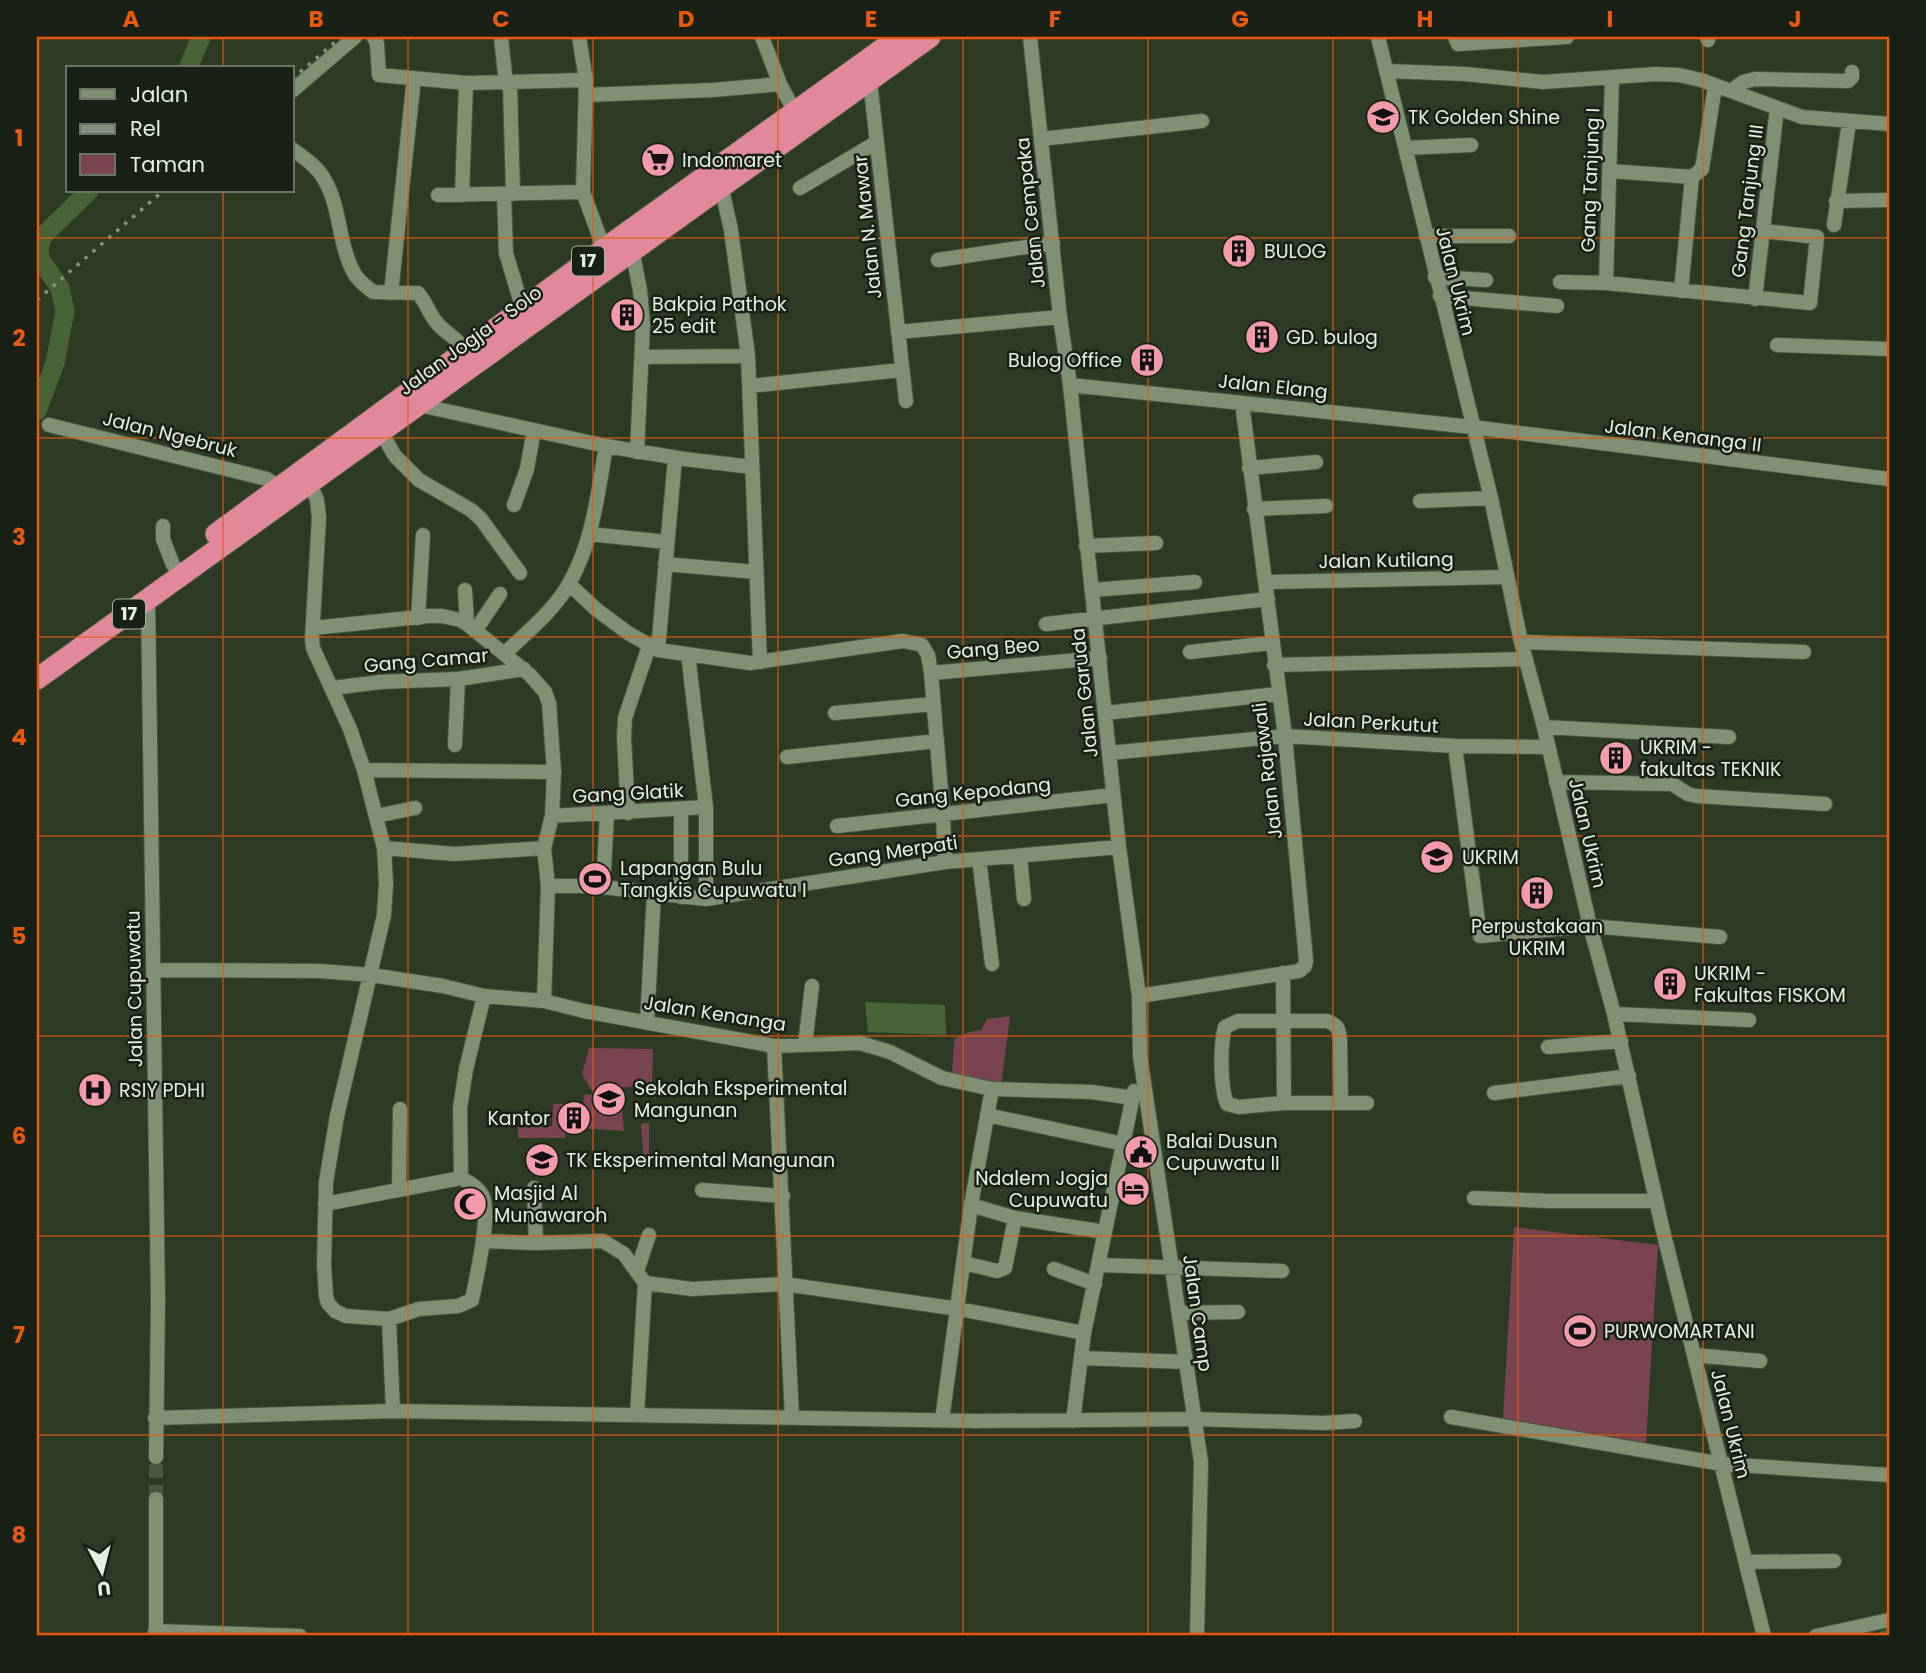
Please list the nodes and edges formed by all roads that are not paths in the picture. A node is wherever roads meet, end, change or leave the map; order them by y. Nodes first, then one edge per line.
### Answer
1 (355, 37) edge
2 (374, 37) edge
3 (501, 37) edge
4 (579, 37) edge
5 (762, 37) edge
6 (899, 37) edge
7 (930, 37) edge
8 (1030, 37) edge
9 (1378, 37) edge
10 (1455, 37) edge
11 (1567, 37) edge
12 (1536, 38) edge
13 (1386, 71) junction
14 (1852, 72) dead end
15 (414, 78) junction
16 (1612, 78) junction
17 (870, 81) junction
18 (466, 83) junction
19 (508, 83) junction
20 (780, 84) junction
21 (1715, 86) junction
22 (586, 87) junction
23 (294, 89) edge
24 (1731, 90) junction
25 (1777, 108) junction
26 (795, 112) junction
27 (1202, 121) dead end
28 (1849, 122) junction
29 (1889, 124) edge
30 (1041, 139) junction
31 (877, 142) junction
32 (1471, 145) dead end
33 (1405, 148) junction
34 (294, 151) edge
35 (1610, 171) junction
36 (1692, 177) junction
37 (717, 179) junction
38 (800, 188) dead end
39 (583, 192) junction
40 (508, 194) junction
41 (438, 195) dead end
42 (462, 195) junction
43 (1889, 200) edge
44 (1836, 201) junction
45 (1834, 225) dead end
46 (1763, 231) junction
47 (1426, 236) junction
48 (1508, 236) dead end
49 (1053, 243) junction
50 (604, 249) junction
51 (632, 250) junction
52 (938, 260) dead end
53 (1435, 277) junction
54 (1486, 281) dead end
55 (1560, 282) dead end
56 (1606, 283) junction
57 (1681, 291) junction
58 (391, 293) junction
59 (1440, 296) junction
60 (1755, 299) junction
61 (1558, 306) dead end
62 (523, 310) junction
63 (1060, 317) junction
64 (898, 332) junction
65 (1777, 345) dead end
66 (1889, 349) edge
67 (466, 351) junction
68 (748, 356) junction
69 (642, 357) junction
70 (901, 370) junction
71 (1070, 385) junction
72 (750, 386) junction
73 (906, 401) dead end
74 (1242, 403) junction
75 (419, 405) junction
76 (49, 425) dead end
77 (1472, 427) junction
78 (534, 430) junction
79 (381, 432) junction
80 (606, 446) junction
81 (637, 452) junction
82 (675, 458) junction
83 (1316, 462) dead end
84 (752, 467) junction
85 (1249, 468) junction
86 (1889, 480) edge
87 (310, 484) junction
88 (279, 487) junction
89 (1491, 498) junction
90 (1420, 501) dead end
91 (514, 505) dead end
92 (1326, 506) dead end
93 (1254, 509) junction
94 (163, 526) dead end
95 (589, 534) junction
96 (423, 536) dead end
97 (667, 542) junction
98 (216, 543) junction
99 (1156, 543) dead end
100 (1086, 546) junction
101 (665, 564) junction
102 (173, 565) junction
103 (756, 572) junction
104 (520, 573) dead end
105 (1507, 577) junction
106 (1195, 582) dead end
107 (1266, 582) junction
108 (569, 583) junction
109 (465, 590) dead end
110 (1092, 590) junction
111 (499, 594) dead end
112 (1269, 599) junction
113 (148, 601) junction
114 (418, 618) junction
115 (1096, 619) junction
116 (1046, 624) dead end
117 (313, 628) junction
118 (471, 628) junction
119 (1521, 642) junction
120 (1272, 643) junction
121 (654, 648) junction
122 (1190, 652) dead end
123 (1804, 652) dead end
124 (504, 654) junction
125 (688, 654) junction
126 (1100, 658) junction
127 (1527, 659) junction
128 (37, 662) edge
129 (760, 662) junction
130 (1274, 665) junction
131 (524, 669) junction
132 (931, 673) junction
133 (37, 679) edge
134 (458, 679) junction
135 (332, 688) junction
136 (1278, 694) junction
137 (933, 704) junction
138 (835, 713) dead end
139 (1105, 713) junction
140 (1544, 727) junction
141 (1285, 736) junction
142 (1729, 737) dead end
143 (937, 741) junction
144 (455, 745) dead end
145 (1455, 746) junction
146 (1548, 747) junction
147 (1109, 753) junction
148 (787, 757) dead end
149 (364, 770) junction
150 (554, 772) junction
151 (1556, 782) junction
152 (1114, 795) junction
153 (1825, 804) dead end
154 (706, 807) junction
155 (415, 808) dead end
156 (681, 810) junction
157 (628, 813) junction
158 (607, 814) junction
159 (943, 814) junction
160 (376, 816) junction
161 (552, 816) junction
162 (837, 826) dead end
163 (1119, 847) junction
164 (384, 848) junction
165 (544, 848) junction
166 (1020, 856) junction
167 (979, 859) junction
168 (944, 863) junction
169 (548, 886) junction
170 (603, 887) junction
171 (654, 893) junction
172 (681, 897) junction
173 (706, 899) junction
174 (1024, 899) dead end
175 (1590, 926) junction
176 (1720, 937) dead end
177 (992, 964) dead end
178 (153, 970) junction
179 (1283, 973) junction
180 (371, 975) junction
181 (812, 986) dead end
182 (484, 996) junction
183 (1139, 996) junction
184 (544, 1001) junction
185 (1614, 1014) junction
186 (1284, 1020) junction
187 (1749, 1020) dead end
188 (647, 1022) junction
189 (1621, 1041) junction
190 (805, 1045) junction
191 (774, 1046) junction
192 (1548, 1047) dead end
193 (1140, 1056) junction
194 (1629, 1076) junction
195 (992, 1088) junction
196 (1494, 1093) dead end
197 (1133, 1098) junction
198 (1341, 1102) junction
199 (1284, 1103) junction
200 (1367, 1103) dead end
201 (400, 1109) dead end
202 (987, 1115) junction
203 (1124, 1144) junction
204 (461, 1178) junction
205 (534, 1188) dead end
206 (399, 1190) junction
207 (702, 1190) dead end
208 (783, 1196) junction
209 (1474, 1198) dead end
210 (1656, 1200) junction
211 (325, 1204) junction
212 (971, 1205) junction
213 (1015, 1218) junction
214 (1105, 1232) junction
215 (649, 1235) dead end
216 (483, 1241) junction
217 (536, 1243) junction
218 (964, 1263) junction
219 (1099, 1265) junction
220 (1172, 1267) junction
221 (1054, 1269) dead end
222 (1282, 1271) dead end
223 (641, 1277) junction
224 (1095, 1283) junction
225 (784, 1284) junction
226 (958, 1309) junction
227 (1238, 1312) dead end
228 (1179, 1313) junction
229 (389, 1319) junction
230 (1084, 1332) junction
231 (1694, 1355) junction
232 (1082, 1358) junction
233 (1760, 1361) dead end
234 (1186, 1362) junction
235 (393, 1411) junction
236 (637, 1415) junction
237 (792, 1417) junction
238 (1451, 1417) dead end
239 (155, 1418) junction
240 (1195, 1419) junction
241 (942, 1420) junction
242 (1073, 1420) junction
243 (1355, 1421) dead end
244 (156, 1457) tunnel mouth
245 (1722, 1464) junction
246 (1889, 1475) edge
247 (156, 1499) tunnel mouth
248 (1834, 1561) dead end
249 (1746, 1562) junction
250 (1889, 1620) edge
251 (155, 1634) edge
252 (300, 1636) edge
253 (1197, 1636) edge
254 (1764, 1636) edge
255 (1816, 1636) edge

1 - 23 street
2 - 15 street
3 - 19 street
4 - 22 street
5 - 20 street
6 - 26 highway, Jalan Jogja - Solo / 17
7 - 17 highway, Jalan Jogja - Solo / 17
8 - 30 street, Jalan Cempaka
9 - 13 street, Jalan Ukrim
10 - 12 street
11 - 12 street
13 - 16 street
13 - 33 street, Jalan Ukrim
14 - 24 street
15 - 18 street
15 - 58 street
16 - 21 street
16 - 35 street, Gang Tanjung I
17 - 31 street, Jalan N. Mawar
17 - 37 highway, Jalan Jogja - Solo / 17
18 - 19 street
18 - 42 street
19 - 22 street
19 - 40 street
20 - 22 street
20 - 26 street
21 - 24 street
21 - 36 street
22 - 39 street
24 - 25 street
25 - 28 street
25 - 46 street, Gang Tanjung III
26 - 37 highway, Jalan Jogja - Solo / 17
27 - 30 street
28 - 29 street
28 - 44 street
30 - 49 street, Jalan Cempaka
31 - 38 street
31 - 64 street, Jalan N. Mawar
32 - 33 street
33 - 47 street, Jalan Ukrim
34 - 58 street
35 - 36 street
35 - 56 street, Gang Tanjung I
36 - 57 street
37 - 50 highway, Jalan Jogja - Solo / 17
37 - 51 highway, Jalan Jogja - Solo / 17
37 - 68 street
39 - 40 street
39 - 50 street
40 - 42 street
40 - 62 street
41 - 42 street
43 - 44 street
44 - 45 street
46 - 60 street, Gang Tanjung III
46 - 60 street
47 - 48 street
47 - 53 street, Jalan Ukrim
49 - 52 street
49 - 63 street, Jalan Cempaka
50 - 62 highway, Jalan Jogja - Solo / 17
51 - 69 street
51 - 75 highway, Jalan Jogja - Solo / 17
53 - 54 street
53 - 59 street, Jalan Ukrim
55 - 56 street
56 - 57 street
57 - 60 street
58 - 67 street
59 - 61 street
59 - 77 street, Jalan Ukrim
62 - 67 highway, Jalan Jogja - Solo / 17
63 - 64 street
63 - 71 street, Jalan Cempaka
64 - 70 street, Jalan N. Mawar
65 - 66 street
67 - 88 highway, Jalan Jogja - Solo / 17
68 - 69 street
68 - 72 street
69 - 81 street
70 - 72 street
70 - 73 street, Jalan N. Mawar
71 - 74 street, Jalan Elang
71 - 100 street, Jalan Garuda
72 - 84 street
74 - 77 street, Jalan Elang
74 - 85 street, Jalan Rajawali
75 - 78 street
75 - 79 highway, Jalan Jogja - Solo / 17
76 - 88 street, Jalan Ngebruk
77 - 86 street, Jalan Kenanga II
77 - 89 street, Jalan Ukrim
78 - 80 street
78 - 91 street
79 - 87 highway, Jalan Jogja - Solo / 17
79 - 104 street
80 - 81 street
80 - 95 street
81 - 82 street
82 - 84 street
82 - 97 street
83 - 85 street
84 - 103 street
85 - 93 street, Jalan Rajawali
87 - 98 highway, Jalan Jogja - Solo / 17
87 - 117 street
88 - 98 highway, Jalan Jogja - Solo / 17
89 - 90 street
89 - 105 street, Jalan Ukrim
92 - 93 street
93 - 107 street, Jalan Rajawali
94 - 102 street
95 - 97 street
95 - 108 street
96 - 114 street
97 - 101 street
98 - 102 highway, Jalan Jogja - Solo / 17
98 - 113 highway, Jalan Jogja - Solo / 17
99 - 100 street
100 - 110 street, Jalan Garuda
101 - 103 street
101 - 121 street
102 - 128 highway, Jalan Jogja - Solo / 17
103 - 129 street
105 - 107 street, Jalan Kutilang
105 - 119 street, Jalan Ukrim
106 - 110 street
107 - 112 street, Jalan Rajawali
108 - 121 street
108 - 124 street
109 - 118 street
110 - 115 street, Jalan Garuda
111 - 118 street
112 - 115 street
112 - 120 street, Jalan Rajawali
113 - 133 highway, Jalan Jogja - Solo / 17
113 - 178 street, Jalan Cupuwatu
114 - 117 street
114 - 118 street
115 - 116 street
115 - 126 street, Jalan Garuda
117 - 135 street
118 - 124 street
119 - 123 street
119 - 127 street, Jalan Ukrim
120 - 122 street
120 - 130 street, Jalan Rajawali
121 - 125 street
121 - 157 street
124 - 131 street
125 - 129 street
125 - 154 street
126 - 132 street, Gang Beo
126 - 139 street, Jalan Garuda
127 - 130 street
127 - 140 street, Jalan Ukrim
129 - 132 street
130 - 136 street, Jalan Rajawali
131 - 134 street, Gang Camar
131 - 150 street
132 - 137 street
134 - 135 street, Gang Camar
134 - 144 street
135 - 149 street
136 - 139 street
136 - 141 street, Jalan Rajawali
137 - 138 street
137 - 143 street
139 - 147 street, Jalan Garuda
140 - 142 street
140 - 146 street, Jalan Ukrim
141 - 145 street, Jalan Perkutut
141 - 147 street, Jalan Perkutut
141 - 179 street, Jalan Rajawali
143 - 148 street
143 - 159 street
145 - 146 street, Jalan Perkutut
145 - 175 street
146 - 151 street, Jalan Ukrim
147 - 152 street, Jalan Garuda
149 - 150 street
149 - 160 street
150 - 161 street
151 - 153 street
151 - 175 street, Jalan Ukrim
152 - 159 street, Gang Kepodang
152 - 163 street, Jalan Garuda
154 - 156 street, Gang Glatik
154 - 173 street
155 - 160 street
156 - 157 street, Gang Glatik
156 - 172 street
157 - 158 street, Gang Glatik
158 - 161 street, Gang Glatik
158 - 170 street
159 - 162 street, Gang Kepodang
159 - 168 street
160 - 164 street
161 - 165 street
163 - 166 street, Gang Merpati
163 - 183 street, Jalan Garuda
164 - 165 street
164 - 180 street
165 - 169 street
166 - 167 street, Gang Merpati
166 - 174 street
167 - 168 street, Gang Merpati
167 - 177 street
168 - 173 street, Gang Merpati
169 - 170 street, Gang Merpati
169 - 184 street
170 - 171 street, Gang Merpati
171 - 172 street, Gang Merpati
171 - 188 street
172 - 173 street, Gang Merpati
175 - 176 street
175 - 185 street, Jalan Ukrim
178 - 180 street, Jalan Kenanga
178 - 239 street, Jalan Cupuwatu
179 - 183 street, Jalan Rajawali
179 - 186 street
180 - 182 street, Jalan Kenanga
180 - 211 street
181 - 190 street
182 - 184 street, Jalan Kenanga
182 - 204 street
183 - 193 street, Jalan Camp
184 - 188 street, Jalan Kenanga
185 - 187 street
185 - 189 street, Jalan Ukrim
186 - 198 street
186 - 199 street
186 - 199 street
188 - 191 street, Jalan Kenanga
189 - 192 street
189 - 194 street, Jalan Ukrim
190 - 191 street, Jalan Kenanga
190 - 195 street, Jalan Kenanga
191 - 208 street
193 - 197 street
193 - 220 street, Jalan Camp
194 - 196 street
194 - 210 street, Jalan Ukrim
195 - 197 street, Jalan Kenanga
195 - 202 street
197 - 203 street
198 - 199 street
198 - 200 street
201 - 206 street
202 - 203 street
202 - 212 street
203 - 214 street
204 - 206 street
204 - 216 street
205 - 217 street
206 - 211 street
207 - 208 street
208 - 225 street
209 - 210 street
210 - 231 street, Jalan Ukrim
211 - 229 street
212 - 213 street
212 - 218 street
213 - 214 street
213 - 218 street
214 - 219 street
215 - 223 street
216 - 217 street
216 - 229 street
217 - 223 street
218 - 226 street
219 - 220 street
219 - 224 street
220 - 222 street
220 - 228 street, Jalan Camp
221 - 224 street
223 - 225 street
223 - 236 street
224 - 230 street
225 - 226 street
225 - 237 street
226 - 230 street
226 - 241 street
227 - 228 street
228 - 234 street, Jalan Camp
229 - 235 street
230 - 232 street
231 - 233 street
231 - 245 street, Jalan Ukrim
232 - 234 street
232 - 242 street
234 - 240 street, Jalan Camp
235 - 236 street
235 - 239 street
236 - 237 street
237 - 241 street
238 - 245 street
239 - 244 street, Jalan Cupuwatu
240 - 242 street
240 - 243 street
240 - 253 street, Jalan Camp
241 - 242 street
245 - 246 street
245 - 249 street, Jalan Ukrim
247 - 251 street
248 - 249 street
249 - 254 street, Jalan Ukrim
250 - 255 street
251 - 252 street

